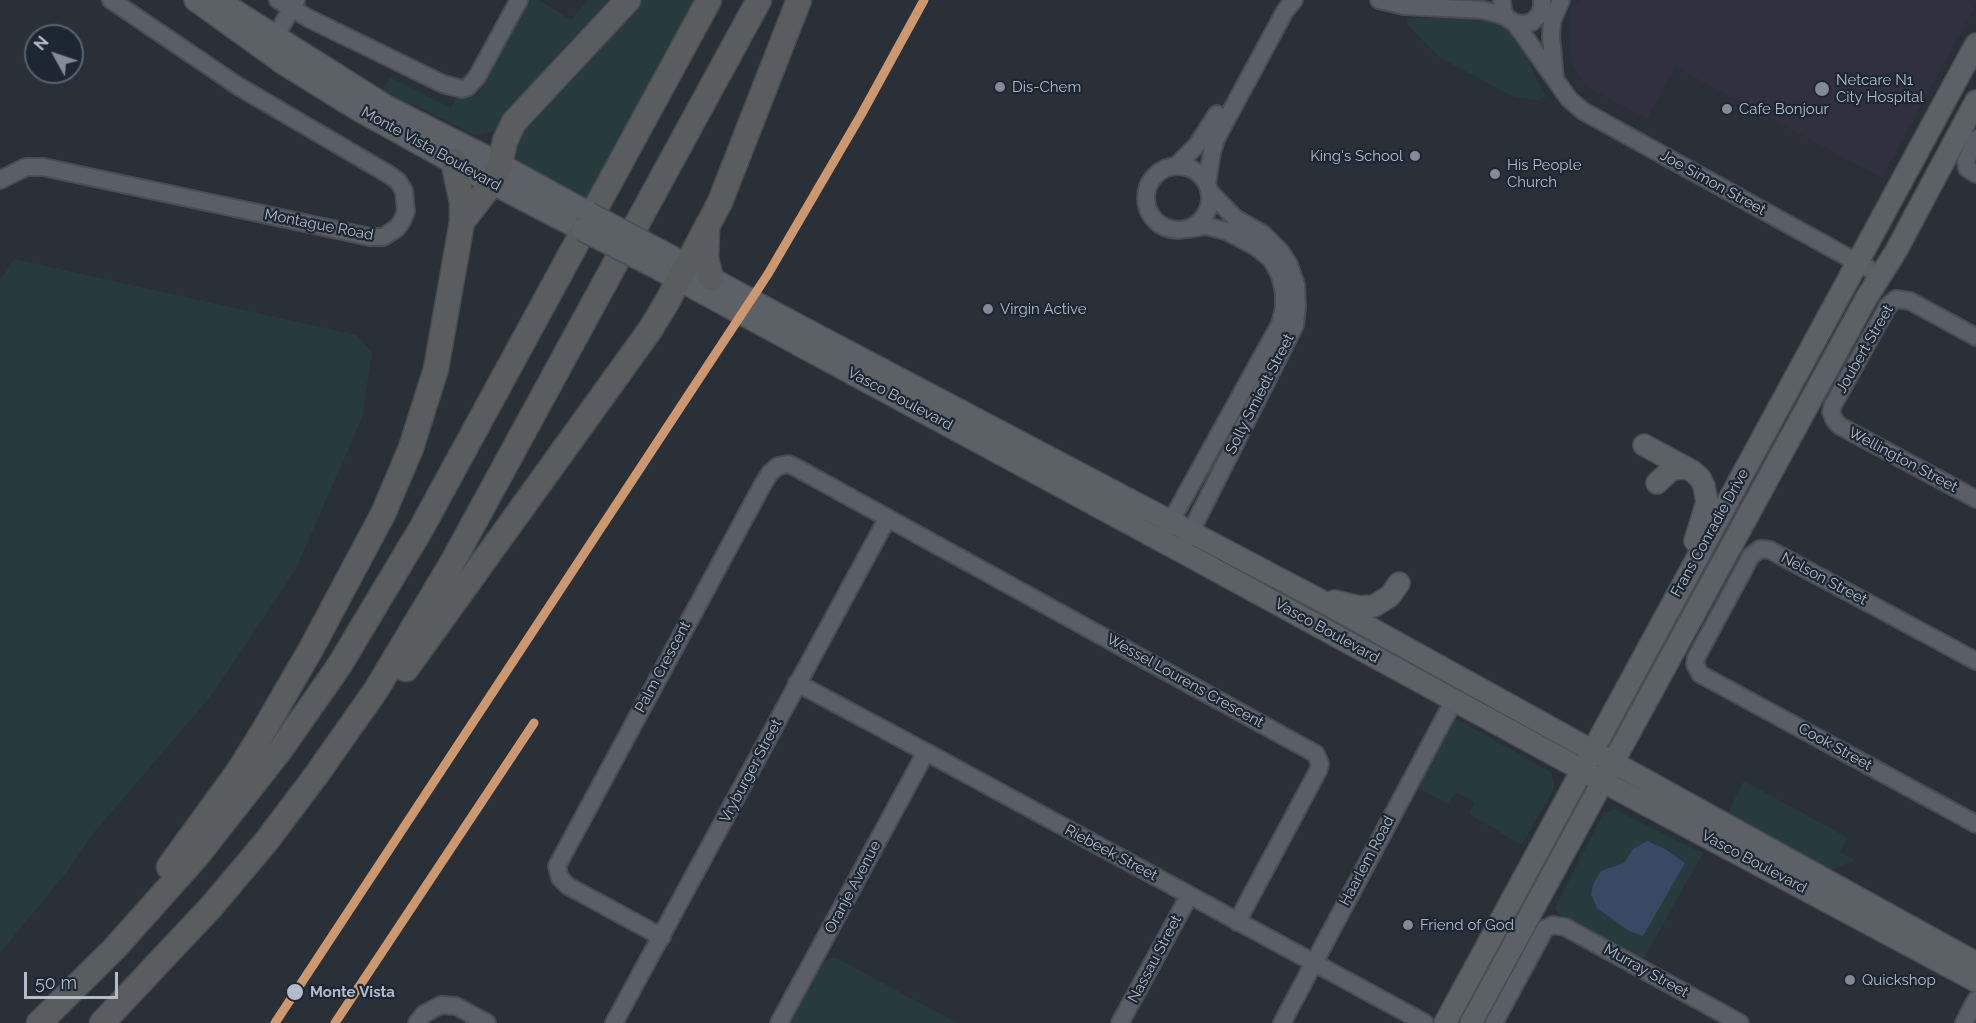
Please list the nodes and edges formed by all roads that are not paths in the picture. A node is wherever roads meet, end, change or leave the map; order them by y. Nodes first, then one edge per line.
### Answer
1 (111, 0) edge
2 (195, 0) edge
3 (218, 0) edge
4 (519, 0) edge
5 (628, 0) edge
6 (709, 0) edge
7 (759, 0) edge
8 (799, 0) edge
9 (1279, 0) edge
10 (1293, 0) edge
11 (1379, 0) edge
12 (1561, 0) edge
13 (289, 3) edge
14 (1542, 4) edge
15 (1508, 13) edge
16 (275, 37) junction
17 (1976, 44) edge
18 (284, 64) junction
19 (1555, 79) junction
20 (1976, 101) edge
21 (1976, 139) edge
22 (453, 161) junction
23 (1177, 165) junction
24 (496, 174) junction
25 (1976, 174) edge
26 (0, 180) edge
27 (1209, 188) junction
28 (462, 222) junction
29 (707, 229) junction
30 (1188, 229) junction
31 (1858, 264) junction
32 (682, 272) junction
33 (1880, 275) junction
34 (712, 285) junction
35 (1976, 337) edge
36 (1832, 416) joint
37 (1644, 445) dead end
38 (1686, 468) junction
39 (1657, 483) dead end
40 (1976, 499) edge
41 (887, 519) junction
42 (1166, 531) junction
43 (1185, 542) junction
44 (1399, 583) dead end
45 (1681, 588) junction
46 (1316, 598) junction
47 (1976, 662) edge
48 (1696, 668) joint
49 (797, 683) junction
50 (1454, 700) junction
51 (1593, 751) junction
52 (927, 752) junction
53 (1614, 762) junction
54 (1582, 770) junction
55 (1603, 782) junction
56 (1976, 824) edge
57 (265, 843) junction
58 (1189, 896) junction
59 (1237, 922) junction
60 (662, 937) junction
61 (1315, 963) junction
62 (1976, 963) edge
63 (1976, 981) edge
64 (1976, 1000) edge
65 (44, 1018) edge
66 (102, 1023) edge
67 (417, 1023) edge
68 (487, 1023) edge
69 (614, 1023) edge
70 (779, 1023) edge
71 (1120, 1023) edge
72 (1282, 1023) edge
73 (1425, 1023) edge
74 (1445, 1023) edge
75 (1471, 1023) edge
76 (1494, 1023) edge
77 (1740, 1023) edge
78 (1964, 1023) edge

1 - 26 street, Montague Road
2 - 18 main road, Monte Vista Boulevard
3 - 16 main road, Monte Vista Boulevard
4 - 13 street
5 - 24 highway
6 - 65 highway
7 - 57 highway
8 - 29 highway
9 - 23 street
10 - 27 street
11 - 15 street
12 - 19 street
13 - 16 street
14 - 15 street
14 - 19 street, Joe Simon Street
15 - 19 street, Joe Simon Street
16 - 18 street
16 - 24 main road, Monte Vista Boulevard
17 - 31 main road, Frans Conradie Drive
18 - 22 main road, Monte Vista Boulevard
19 - 31 street, Joe Simon Street
20 - 33 main road, Frans Conradie Drive
21 - 25 street
22 - 24 main road, Monte Vista Boulevard
22 - 28 highway
23 - 27 street
23 - 30 street
24 - 28 highway
24 - 32 main road, Monte Vista Boulevard, bridge
27 - 30 street
27 - 43 street, Solly Smiedt Street
28 - 65 highway
29 - 32 highway
29 - 34 highway
30 - 42 street, Solly Smiedt Street
31 - 33 street, Joe Simon Street
31 - 45 main road, Frans Conradie Drive
32 - 34 main road, Vasco Boulevard
32 - 57 highway
33 - 53 main road, Frans Conradie Drive
34 - 42 main road, Vasco Boulevard
35 - 36 street, Joubert Street
36 - 40 street, Wellington Street
37 - 38 main road
38 - 39 main road
38 - 45 main road
41 - 49 street, Vryburger Street
41 - 59 street, Wessel Lourens Crescent
41 - 60 street, Palm Crescent
42 - 43 main road, Vasco Boulevard
43 - 46 main road, Vasco Boulevard
43 - 50 main road, Vasco Boulevard
44 - 46 main road
45 - 51 main road, Frans Conradie Drive
46 - 51 main road, Vasco Boulevard
47 - 48 street, Nelson Street
48 - 56 street, Cook Street
49 - 52 street, Riebeek Street
49 - 60 street, Vryburger Street
50 - 54 main road, Vasco Boulevard
50 - 61 street, Haarlem Road
51 - 53 main road, Vasco Boulevard
51 - 54 main road, Frans Conradie Drive
52 - 58 street, Riebeek Street
52 - 70 street, Oranje Avenue
53 - 55 main road, Frans Conradie Drive
53 - 62 main road, Vasco Boulevard
54 - 55 main road, Vasco Boulevard
54 - 74 main road, Frans Conradie Drive
55 - 63 main road, Vasco Boulevard
55 - 75 main road, Frans Conradie Drive
57 - 66 highway
58 - 59 street, Riebeek Street
58 - 71 street, Nassau Street
59 - 61 street, Riebeek Street
60 - 69 street, Vryburger Street
61 - 72 street, Haarlem Road
61 - 73 street, Riebeek Street
64 - 78 street
67 - 68 street
76 - 77 street, Murray Street

